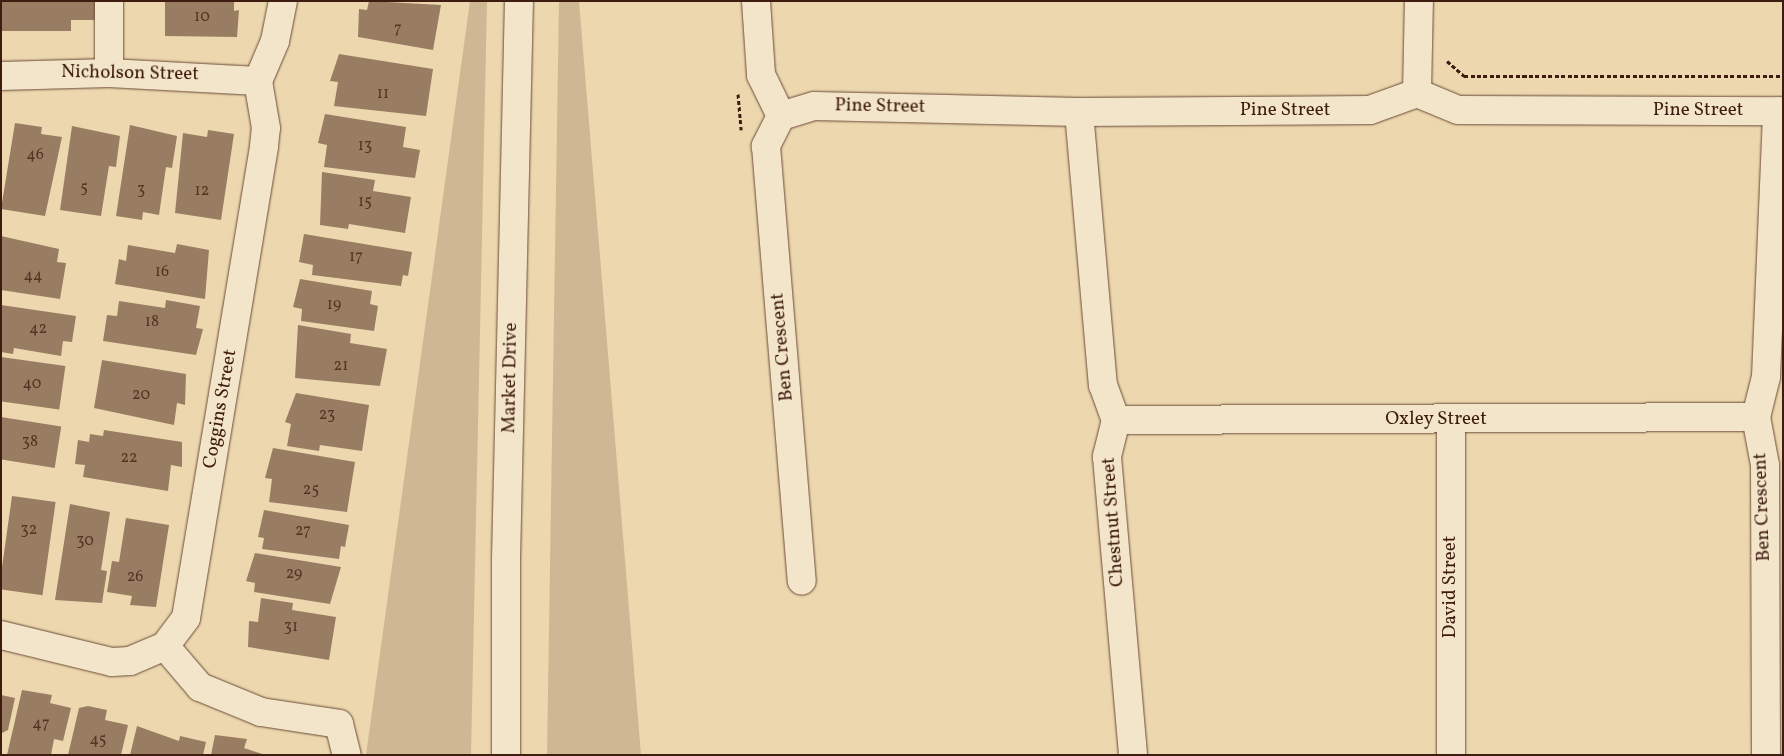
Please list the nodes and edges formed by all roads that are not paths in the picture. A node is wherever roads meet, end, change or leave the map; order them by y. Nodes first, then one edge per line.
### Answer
1 (109, 1) edge
2 (284, 1) edge
3 (519, 1) edge
4 (756, 1) edge
5 (1419, 1) edge
6 (109, 73) junction
7 (1, 76) edge
8 (258, 81) junction
9 (1417, 93) junction
10 (1780, 111) edge
11 (1079, 112) junction
12 (781, 116) junction
13 (1756, 417) junction
14 (1116, 420) junction
15 (1451, 420) junction
16 (802, 581) dead end
17 (1, 636) edge
18 (166, 646) junction
19 (347, 755) edge
20 (506, 755) edge
21 (1133, 755) edge
22 (1451, 755) edge
23 (1766, 755) edge

1 - 6 street
2 - 8 street
3 - 20 street, Market Drive
4 - 12 street
5 - 9 street
6 - 7 street, Nicholson Street
6 - 8 street, Nicholson Street
8 - 18 street, Coggins Street
9 - 10 street, Pine Street
9 - 11 street, Pine Street
10 - 13 street, Ben Crescent
11 - 12 street, Pine Street
11 - 14 street
12 - 16 street, Ben Crescent
13 - 15 street, Oxley Street
13 - 23 street, Ben Crescent
14 - 15 street, Oxley Street
14 - 21 street, Chestnut Street
15 - 22 street, David Street
17 - 18 street
18 - 19 street

